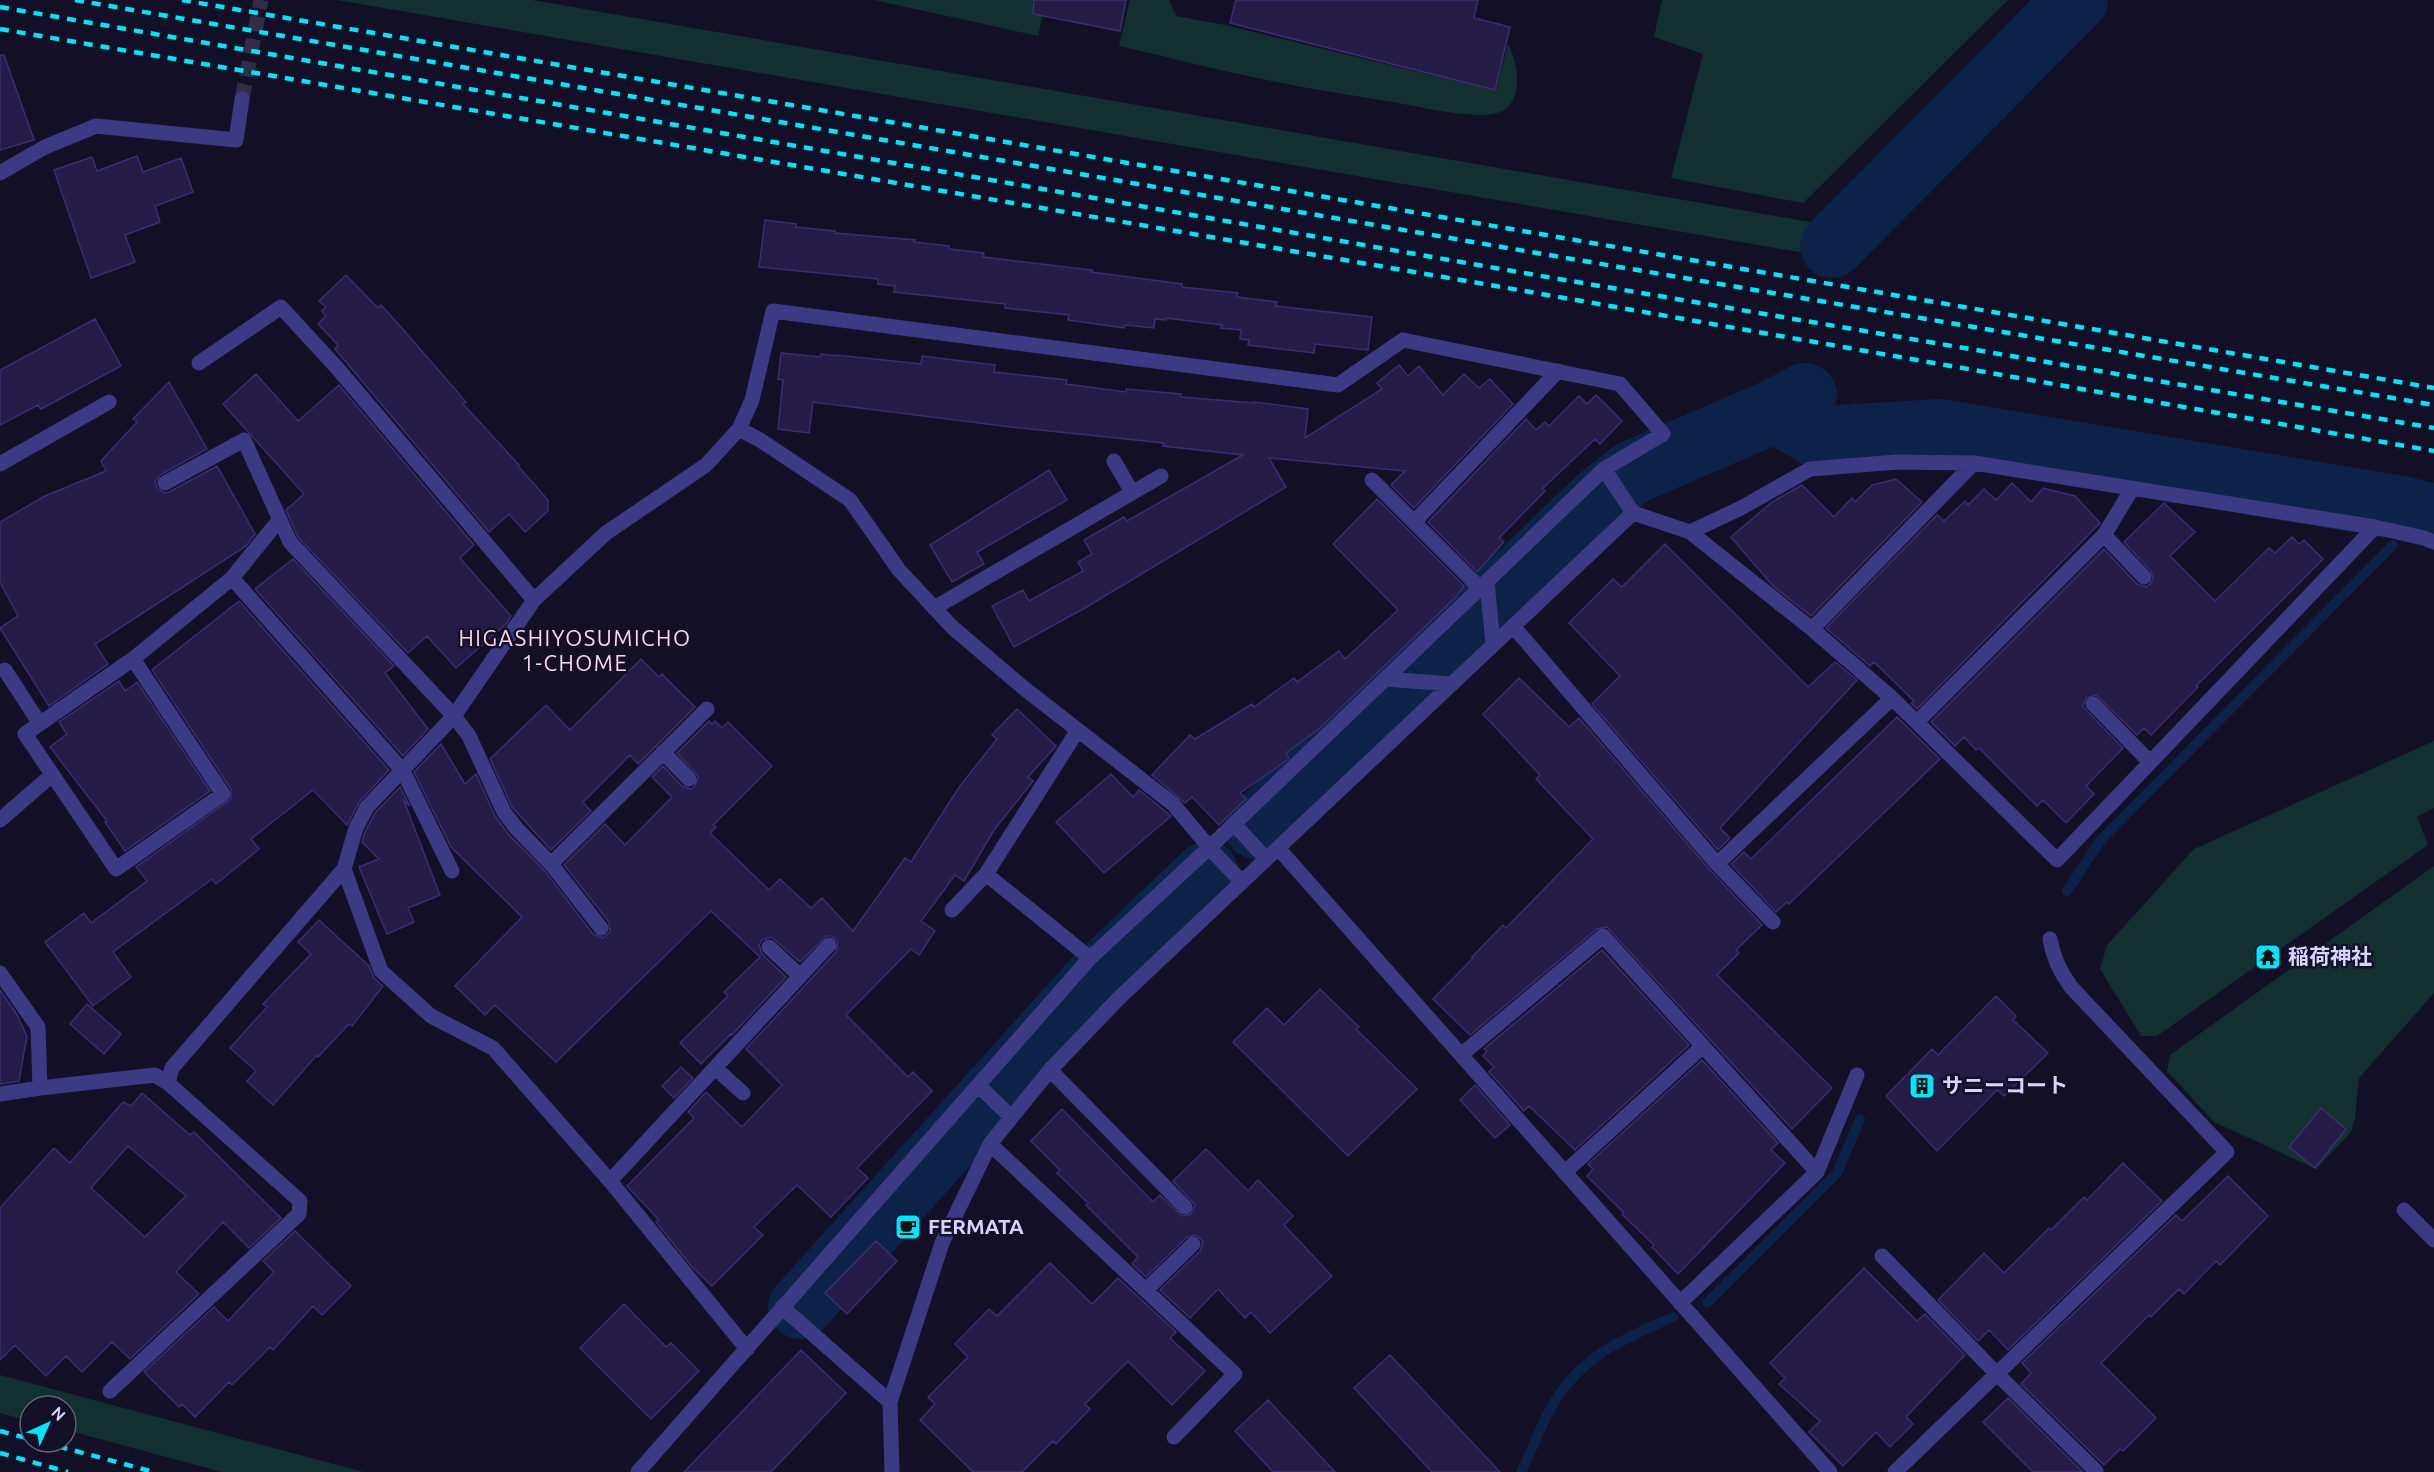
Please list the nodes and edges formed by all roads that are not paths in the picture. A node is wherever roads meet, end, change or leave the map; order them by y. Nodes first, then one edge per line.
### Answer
1 (242, 99) tunnel mouth
2 (0, 173) edge
3 (199, 363) dead end
4 (1558, 371) junction
5 (109, 402) dead end
6 (739, 429) junction
7 (1114, 461) dead end
8 (0, 464) edge
9 (1974, 464) junction
10 (1607, 473) junction
11 (1161, 476) dead end
12 (1372, 480) dead end
13 (165, 483) dead end
14 (2132, 489) junction
15 (1132, 492) junction
16 (1633, 513) junction
17 (280, 519) junction
18 (1414, 522) junction
19 (2375, 527) junction
20 (1690, 532) junction
21 (2104, 535) junction
22 (2434, 542) edge
23 (2144, 577) dead end
24 (232, 578) junction
25 (1485, 588) junction
26 (534, 600) junction
27 (934, 608) junction
28 (1513, 626) junction
29 (1812, 629) junction
30 (1493, 644) junction
31 (133, 659) junction
32 (5, 670) dead end
33 (1394, 679) junction
34 (1451, 684) junction
35 (1892, 698) junction
36 (2092, 704) dead end
37 (707, 709) dead end
38 (454, 716) junction
39 (1918, 721) junction
40 (40, 724) junction
41 (1078, 730) junction
42 (663, 752) junction
43 (2150, 762) junction
44 (403, 771) junction
45 (52, 775) junction
46 (688, 778) dead end
47 (0, 820) edge
48 (1234, 824) junction
49 (1210, 847) junction
50 (1272, 853) junction
51 (551, 864) junction
52 (1716, 864) junction
53 (344, 869) junction
54 (452, 871) dead end
55 (986, 874) junction
56 (1242, 882) junction
57 (952, 910) dead end
58 (1773, 922) dead end
59 (601, 928) dead end
60 (2050, 939) dead end
61 (829, 945) dead end
62 (769, 946) dead end
63 (1090, 958) junction
64 (0, 973) edge
65 (800, 976) junction
66 (1703, 1046) junction
67 (1461, 1055) junction
68 (715, 1068) junction
69 (1050, 1070) junction
70 (1857, 1075) dead end
71 (168, 1083) junction
72 (980, 1087) junction
73 (40, 1088) junction
74 (742, 1093) dead end
75 (0, 1094) edge
76 (1011, 1117) junction
77 (990, 1144) junction
78 (1565, 1172) junction
79 (1817, 1172) junction
80 (610, 1181) junction
81 (1185, 1207) dead end
82 (2404, 1210) dead end
83 (2434, 1240) edge
84 (1193, 1244) dead end
85 (1882, 1256) dead end
86 (1146, 1290) junction
87 (1680, 1303) junction
88 (782, 1307) junction
89 (747, 1349) junction
90 (1996, 1373) junction
91 (110, 1391) dead end
92 (890, 1402) junction
93 (1174, 1437) dead end
94 (2096, 1471) edge
95 (638, 1472) edge
96 (892, 1472) edge
97 (1830, 1472) edge
98 (1895, 1472) edge

1 - 2 street
3 - 26 street
4 - 6 street
4 - 10 street
4 - 18 street
5 - 8 street
6 - 26 street
6 - 27 street
7 - 15 street
9 - 14 street
9 - 20 street
9 - 29 street
10 - 16 street
10 - 25 street
11 - 15 street
12 - 18 street
13 - 17 street
14 - 19 street
14 - 21 street
15 - 27 street
16 - 20 street
16 - 28 street
17 - 24 street
17 - 38 street
18 - 25 street
19 - 22 street
19 - 43 street
20 - 29 street
21 - 23 street
21 - 39 street
24 - 31 street
24 - 44 street
25 - 30 street
25 - 33 street
26 - 38 street
27 - 41 street
28 - 30 street
28 - 52 street
29 - 35 street
30 - 34 street
31 - 40 street
31 - 45 street
32 - 40 street
33 - 34 street
33 - 48 street
34 - 50 street
35 - 39 street
35 - 52 street
36 - 43 street
37 - 42 street
38 - 44 street
38 - 51 street
39 - 43 street
40 - 45 street
41 - 49 street
41 - 55 street
42 - 46 street
42 - 51 street
44 - 53 street
44 - 54 street
45 - 47 street
48 - 49 street
48 - 50 street
49 - 56 street
49 - 63 street
50 - 56 street
50 - 67 street
51 - 59 street
52 - 58 street
53 - 71 street
53 - 80 street
55 - 57 street
55 - 63 street
56 - 69 street
60 - 90 street
61 - 65 street
62 - 65 street
63 - 72 street
64 - 73 street
65 - 68 street
66 - 67 street
66 - 78 street
66 - 79 street
67 - 78 street
68 - 74 street
68 - 80 street
69 - 76 street
69 - 81 street
70 - 79 street
71 - 73 street
71 - 91 street
72 - 76 street
72 - 88 street
73 - 75 street
76 - 77 street
77 - 86 street
77 - 92 street
78 - 87 street
79 - 87 street
80 - 89 street
82 - 83 street
84 - 86 street
85 - 90 street
86 - 93 street
87 - 97 street
88 - 89 street
88 - 92 street
89 - 95 street
90 - 94 street
90 - 98 street
92 - 96 street

